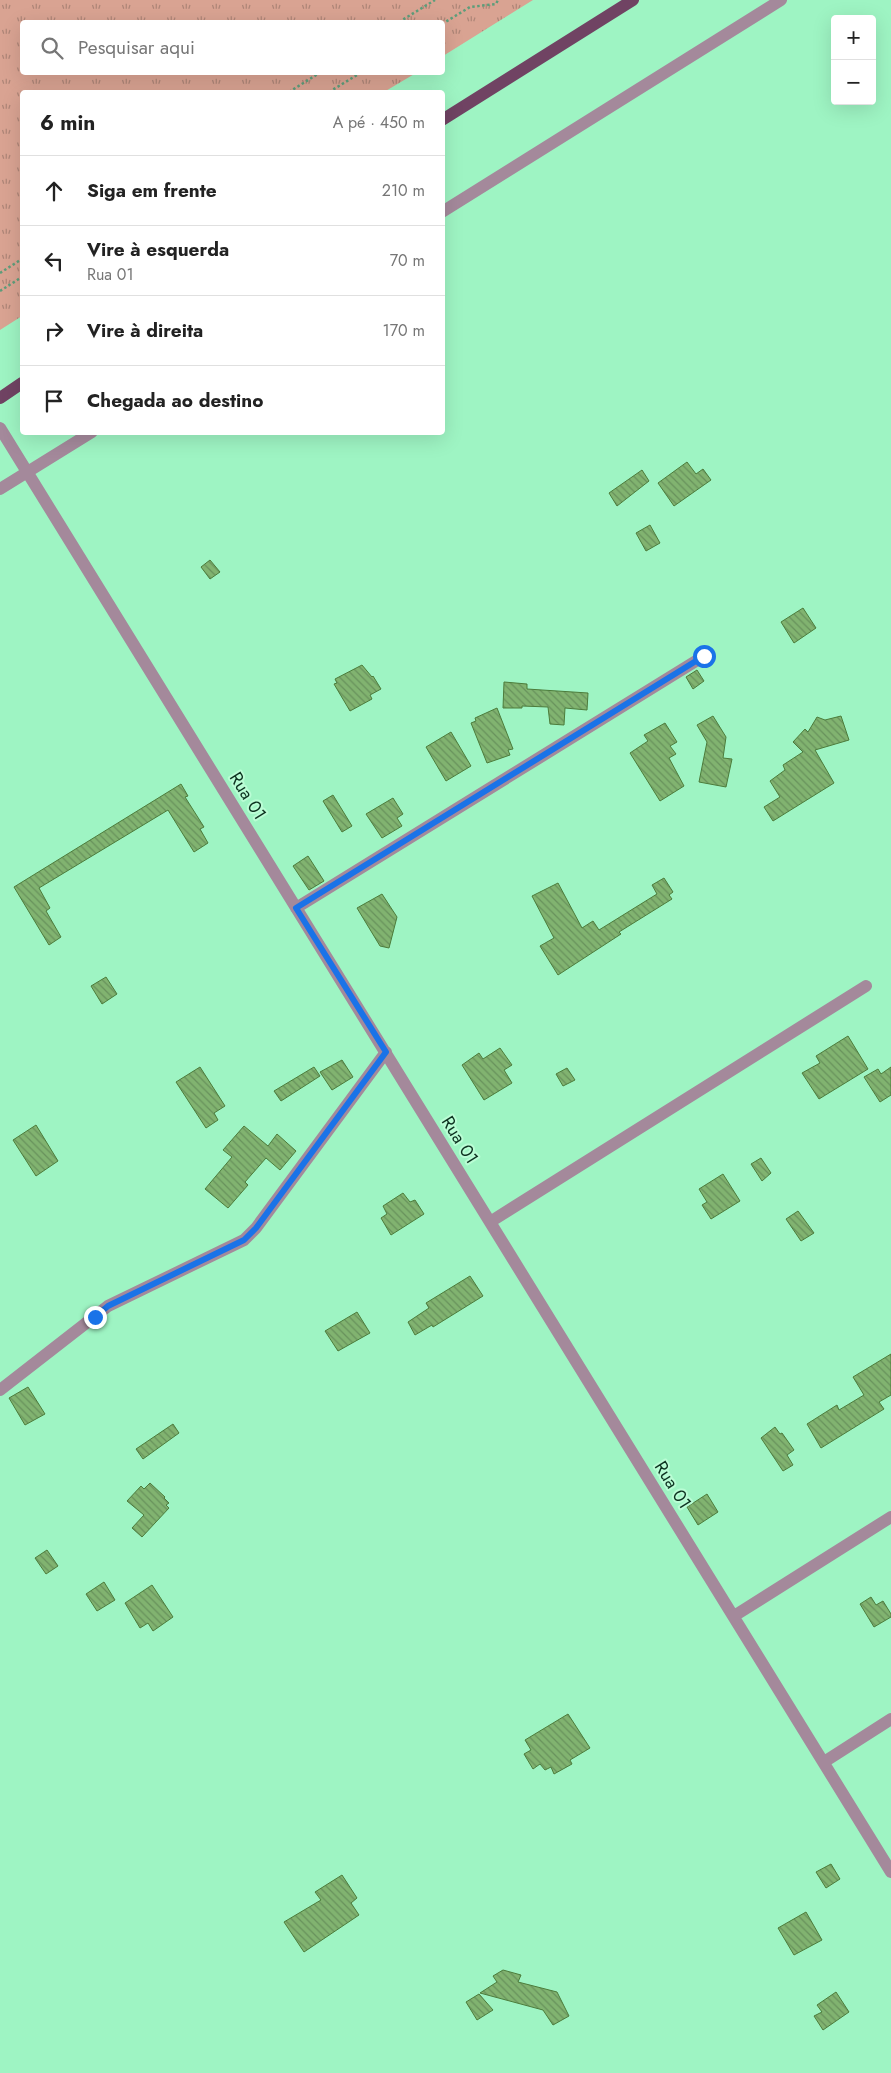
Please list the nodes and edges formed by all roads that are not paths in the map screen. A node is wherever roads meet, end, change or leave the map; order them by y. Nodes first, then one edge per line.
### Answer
1 (633, 0) edge
2 (781, 0) edge
3 (445, 118) edge
4 (445, 210) edge
5 (20, 384) edge
6 (0, 398) edge
7 (0, 428) edge
8 (87, 435) edge
9 (28, 473) junction
10 (0, 489) edge
11 (704, 656) dead end
12 (296, 908) junction
13 (866, 986) dead end
14 (386, 1052) junction
15 (490, 1222) junction
16 (0, 1390) edge
17 (891, 1517) edge
18 (734, 1616) junction
19 (891, 1719) edge
20 (824, 1762) junction
21 (891, 1872) edge

1 - 3 main road
2 - 4 street
5 - 6 main road
7 - 9 street, Rua 01
8 - 9 street
9 - 10 street
9 - 12 street, Rua 01
11 - 12 street
12 - 14 street, Rua 01
13 - 15 street
14 - 15 street, Rua 01
14 - 16 street
15 - 18 street, Rua 01
17 - 18 street
18 - 20 street, Rua 01
19 - 20 street
20 - 21 street, Rua 01

